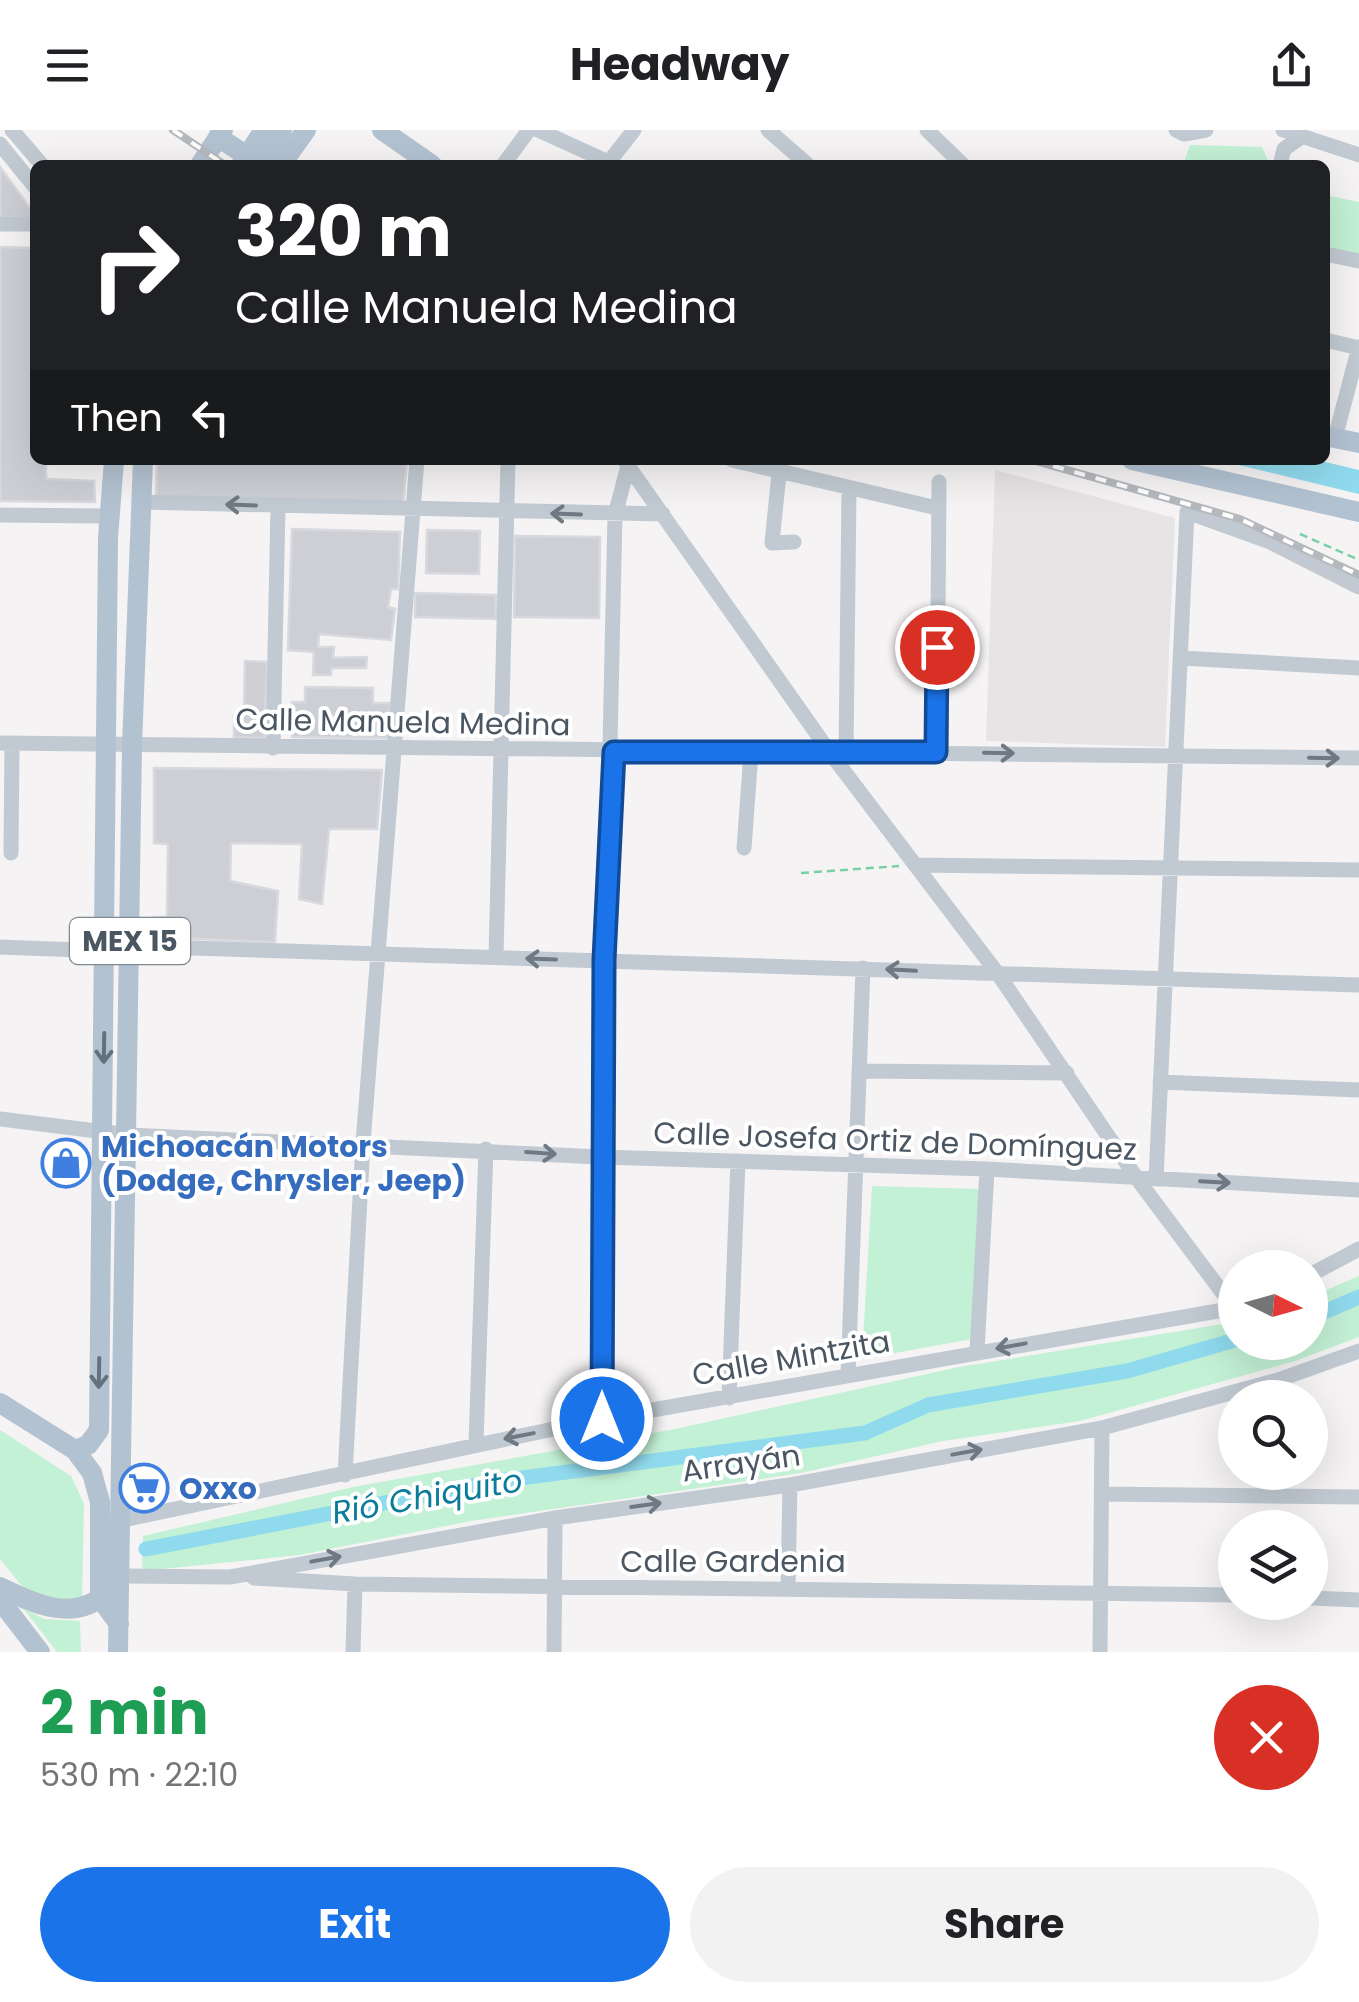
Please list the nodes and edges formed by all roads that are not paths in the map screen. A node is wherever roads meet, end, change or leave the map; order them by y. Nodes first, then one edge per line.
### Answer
1 (12, 130) edge
2 (264, 130) edge
3 (282, 130) edge
4 (306, 130) edge
5 (382, 130) edge
6 (528, 130) edge
7 (538, 130) edge
8 (634, 130) edge
9 (768, 130) edge
10 (927, 130) edge
11 (1176, 130) edge
12 (1206, 130) edge
13 (1273, 130) edge
14 (1283, 130) edge
15 (220, 134) edge
16 (1303, 136) junction
17 (1329, 136) edge
18 (0, 144) edge
19 (1359, 154) edge
20 (1282, 157) edge
21 (38, 160) edge
22 (203, 160) edge
23 (244, 160) edge
24 (254, 160) edge
25 (263, 160) edge
26 (284, 160) edge
27 (425, 160) edge
28 (507, 160) edge
29 (603, 160) edge
30 (615, 160) edge
31 (802, 160) edge
32 (958, 160) edge
33 (30, 181) edge
34 (0, 224) edge
35 (30, 224) edge
36 (1330, 255) edge
37 (1359, 262) edge
38 (1330, 341) edge
39 (1359, 348) edge
40 (1330, 437) edge
41 (1359, 443) edge
42 (103, 465) edge
43 (114, 465) edge
44 (130, 465) edge
45 (143, 465) edge
46 (417, 465) edge
47 (508, 465) edge
48 (626, 465) edge
49 (627, 465) edge
50 (752, 465) edge
51 (1154, 465) edge
52 (779, 472) junction
53 (938, 482) dead end
54 (849, 490) junction
55 (142, 502) junction
56 (278, 506) junction
57 (937, 508) junction
58 (413, 510) junction
59 (509, 512) junction
60 (1359, 512) edge
61 (663, 514) junction
62 (0, 515) edge
63 (616, 515) junction
64 (102, 516) junction
65 (108, 538) junction
66 (794, 542) dead end
67 (137, 543) junction
68 (1359, 587) edge
69 (1181, 658) junction
70 (1359, 668) edge
71 (6, 743) edge
72 (106, 745) junction
73 (132, 746) junction
74 (273, 748) junction
75 (394, 749) junction
76 (502, 750) junction
77 (614, 752) junction
78 (936, 752) junction
79 (751, 753) junction
80 (839, 754) junction
81 (1176, 755) junction
82 (1359, 758) edge
83 (744, 848) dead end
84 (11, 853) dead end
85 (914, 865) junction
86 (1170, 867) junction
87 (1359, 870) edge
88 (130, 946) junction
89 (0, 947) edge
90 (106, 951) junction
91 (377, 954) junction
92 (496, 957) junction
93 (604, 960) junction
94 (863, 968) junction
95 (998, 974) junction
96 (1165, 978) junction
97 (1359, 985) edge
98 (859, 1071) junction
99 (1067, 1073) junction
100 (1160, 1082) junction
101 (1359, 1090) edge
102 (0, 1119) edge
103 (102, 1128) junction
104 (129, 1135) junction
105 (362, 1143) junction
106 (486, 1149) junction
107 (601, 1157) junction
108 (738, 1161) junction
109 (857, 1166) junction
110 (987, 1169) junction
111 (1156, 1178) junction
112 (1138, 1180) junction
113 (1359, 1190) edge
114 (1359, 1249) edge
115 (1328, 1265) edge
116 (1218, 1287) edge
117 (1218, 1311) edge
118 (1359, 1350) edge
119 (977, 1352) junction
120 (848, 1376) junction
121 (729, 1398) junction
122 (0, 1403) edge
123 (602, 1419) junction
124 (1102, 1428) junction
125 (476, 1444) junction
126 (75, 1450) junction
127 (345, 1475) junction
128 (790, 1485) junction
129 (1101, 1494) junction
130 (1359, 1497) edge
131 (555, 1518) junction
132 (123, 1520) junction
133 (122, 1576) junction
134 (230, 1577) junction
135 (355, 1584) junction
136 (0, 1587) edge
137 (554, 1587) junction
138 (788, 1589) junction
139 (1100, 1590) junction
140 (1218, 1594) edge
141 (100, 1598) junction
142 (1328, 1599) edge
143 (0, 1600) edge
144 (1359, 1600) edge
145 (119, 1624) junction
146 (40, 1652) edge
147 (118, 1652) edge
148 (353, 1652) edge
149 (554, 1652) edge
150 (1100, 1652) edge

1 - 21 street
2 - 23 main road, bridge
3 - 25 main road, bridge
4 - 26 main road
5 - 27 main road
6 - 28 street
7 - 29 street
8 - 30 street
9 - 31 street
10 - 32 street
11 - 12 street
13 - 20 street
14 - 16 street
15 - 22 main road
15 - 24 main road
16 - 17 street
16 - 20 street
17 - 19 street
18 - 33 street
34 - 35 street
36 - 37 street
38 - 39 street
39 - 40 street
40 - 41 main road
42 - 64 main road
43 - 65 main road, MEX 15
44 - 67 main road, MEX 15
45 - 55 main road
46 - 58 street
47 - 59 street
48 - 63 street
49 - 61 street
50 - 52 street
51 - 60 main road
52 - 54 street
52 - 66 street
53 - 57 street
54 - 57 street
54 - 80 street
56 -> 55 street
55 - 67 main road
56 - 58 street
56 - 74 street
57 - 78 street
58 - 59 street
58 - 75 street
63 -> 59 street
59 - 76 street
61 - 63 street
61 - 80 street
62 - 64 street
63 - 77 street
64 - 65 main road
65 - 72 main road, MEX 15
67 - 73 main road, MEX 15
68 - 69 street
69 - 70 street
69 - 81 street
71 - 72 street, Calle Manuela Medina
71 - 84 street
72 - 73 street, Calle Manuela Medina
72 - 90 main road, MEX 15
73 - 74 street, Calle Manuela Medina
73 - 88 main road, MEX 15
74 - 75 street, Calle Manuela Medina
75 - 76 street, Calle Manuela Medina
75 - 91 street
76 - 77 street, Calle Manuela Medina
76 - 92 street
77 - 79 street, Calle Manuela Medina
77 - 93 street
78 - 80 street, Calle Manuela Medina
78 -> 81 street, Calle Manuela Medina
79 - 80 street, Calle Manuela Medina
79 - 83 street
80 - 85 street
81 -> 82 street, Calle Manuela Medina
81 - 86 street
85 - 86 street
85 - 95 street
86 - 87 street
86 - 96 street
88 - 90 street
88 - 91 street
88 - 104 main road, MEX 15
89 - 90 street
90 -> 103 main road, MEX 15
91 - 92 street
91 - 105 street
93 -> 92 street
93 - 94 street
93 - 107 street
95 -> 94 street
94 - 98 street
95 - 96 street
95 - 99 street
96 - 97 street
96 - 100 street
98 - 99 street
98 - 109 street
99 - 112 street
100 - 101 street
100 - 111 street
102 - 103 street, Calle Josefa Ortiz de Domínguez
103 - 104 street, Calle Josefa Ortiz de Domínguez
103 -> 126 main road, MEX 15
104 - 105 street, Calle Josefa Ortiz de Domínguez
104 - 132 main road, MEX 15
105 - 106 street, Calle Josefa Ortiz de Domínguez
105 - 127 street
106 -> 107 street, Calle Josefa Ortiz de Domínguez
106 - 125 street
107 - 108 street, Calle Josefa Ortiz de Domínguez
107 - 123 street
108 - 109 street, Calle Josefa Ortiz de Domínguez
108 - 121 street
109 - 110 street, Calle Josefa Ortiz de Domínguez
109 - 120 street
110 - 112 street, Calle Josefa Ortiz de Domínguez
110 - 119 street
111 - 112 street, Calle Josefa Ortiz de Domínguez
111 -> 113 street, Calle Josefa Ortiz de Domínguez
112 - 116 street
114 - 115 street
117 -> 119 street, Calle Mintzita
118 - 124 street, Arrayán
119 - 120 street, Calle Mintzita
120 - 121 street, Calle Mintzita
121 - 123 street, Calle Mintzita
122 - 126 main road
123 -> 125 street, Calle Mintzita
128 -> 124 street, Arrayán
124 - 129 street
125 - 127 street, Calle Mintzita
126 - 141 main road
127 - 132 street, Calle Mintzita
131 -> 128 street, Arrayán
128 - 138 street
129 - 130 street
129 - 139 street
134 -> 131 street, Arrayán
131 - 137 street
132 - 133 main road, MEX 15
133 - 134 street, Arrayán
133 - 141 main road
133 - 145 main road, MEX 15
134 - 135 street, Calle Gardenia
135 - 137 street, Calle Gardenia
135 - 148 street
136 - 141 main road
137 - 138 street, Calle Gardenia
137 - 149 street
138 - 139 street, Calle Gardenia
139 - 140 street, Calle Gardenia
139 - 150 street
141 - 145 main road
142 - 144 street
143 - 146 main road
145 - 147 main road, MEX 15

